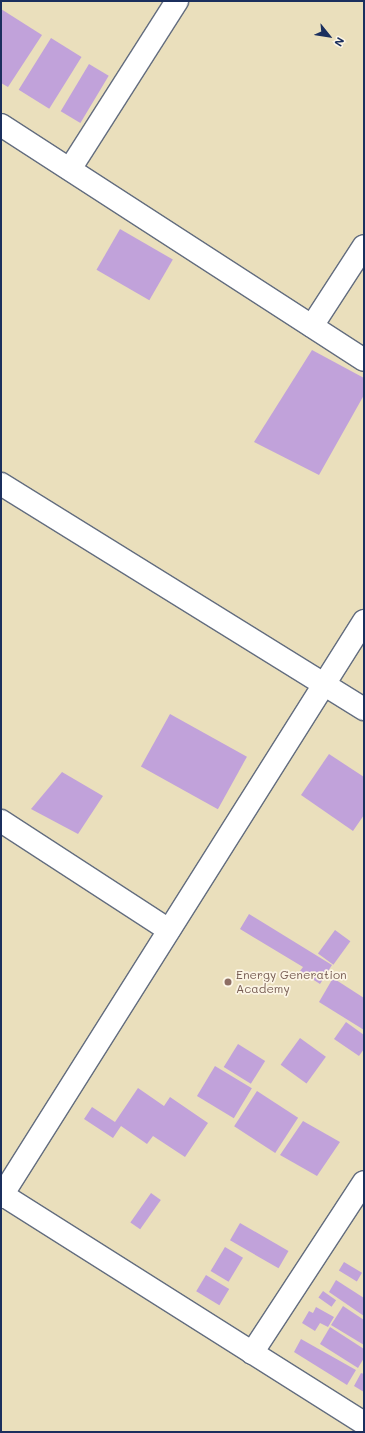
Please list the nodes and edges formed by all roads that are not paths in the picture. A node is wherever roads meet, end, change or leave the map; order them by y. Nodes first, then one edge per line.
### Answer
1 (177, 1) edge
2 (1, 125) edge
3 (70, 169) junction
4 (364, 246) edge
5 (312, 326) junction
6 (364, 360) edge
7 (1, 484) edge
8 (364, 621) edge
9 (325, 684) junction
10 (364, 709) edge
11 (1, 821) edge
12 (169, 930) junction
13 (364, 1182) edge
14 (2, 1196) edge
15 (252, 1353) junction
16 (364, 1423) edge

1 - 3 street
2 - 3 street
3 - 5 street
4 - 5 street
5 - 6 street
7 - 9 street
8 - 9 street
9 - 10 street
9 - 12 street
11 - 12 street
12 - 14 street
13 - 15 street
14 - 15 street
15 - 16 street

